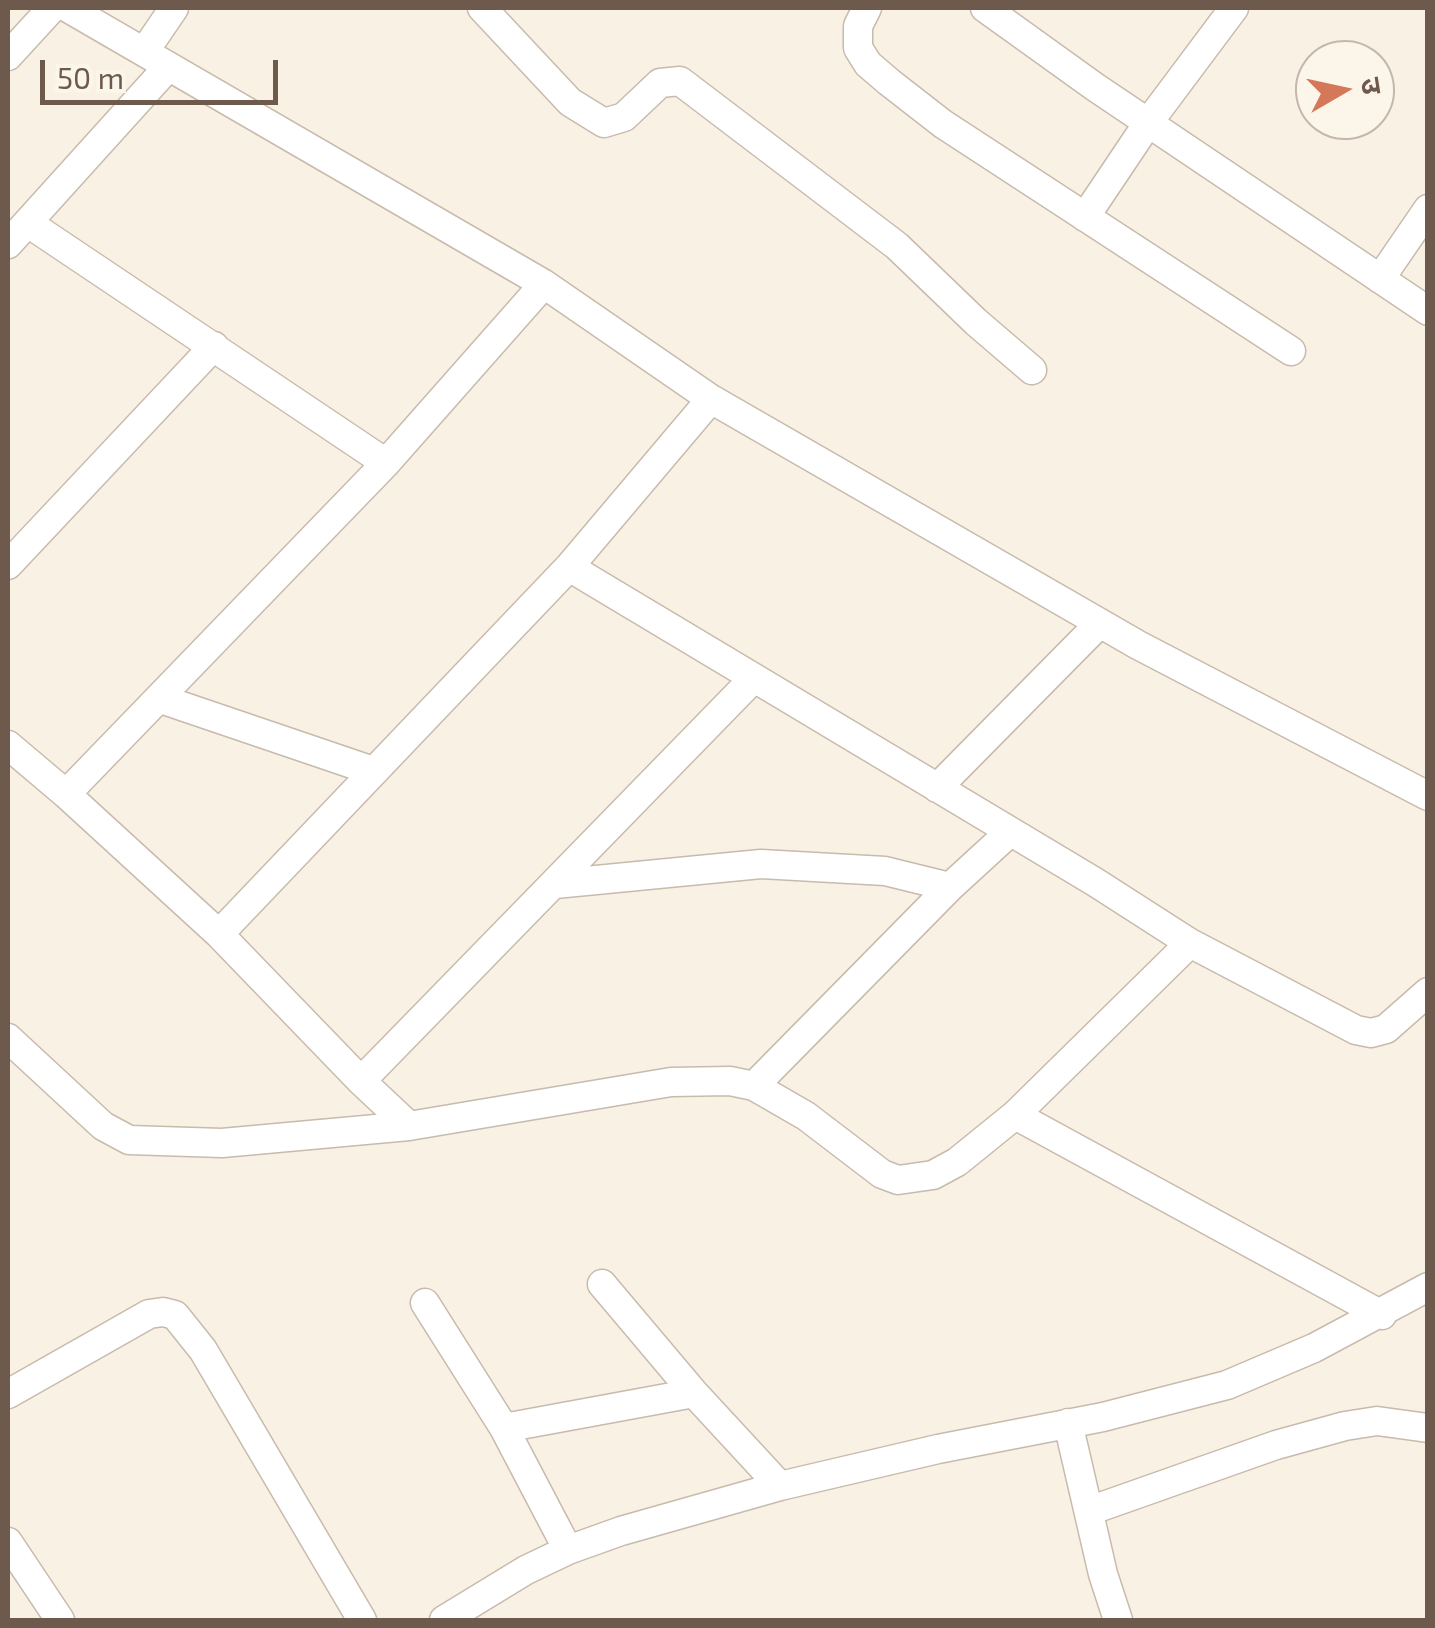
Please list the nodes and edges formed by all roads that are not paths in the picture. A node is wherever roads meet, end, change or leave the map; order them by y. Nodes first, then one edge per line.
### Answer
1 (52, 8) edge
2 (68, 8) edge
3 (174, 8) edge
4 (482, 8) edge
5 (867, 8) edge
6 (986, 8) edge
7 (1234, 8) edge
8 (108, 17) edge
9 (8, 56) edge
10 (156, 59) junction
11 (1148, 122) junction
12 (1428, 209) edge
13 (1085, 217) junction
14 (28, 223) junction
15 (8, 244) edge
16 (1380, 279) junction
17 (544, 284) junction
18 (1428, 311) edge
19 (214, 346) junction
20 (1291, 352) dead end
21 (1032, 370) dead end
22 (711, 399) junction
23 (386, 463) junction
24 (8, 565) edge
25 (570, 567) junction
26 (1100, 623) junction
27 (753, 679) junction
28 (161, 699) junction
29 (8, 745) edge
30 (373, 771) junction
31 (937, 788) junction
32 (66, 794) junction
33 (1428, 796) edge
34 (1010, 832) junction
35 (555, 884) junction
36 (950, 887) junction
37 (219, 934) junction
38 (1190, 943) junction
39 (1428, 992) edge
40 (8, 1038) edge
41 (361, 1081) junction
42 (754, 1086) junction
43 (1015, 1115) junction
44 (409, 1126) junction
45 (602, 1284) dead end
46 (1428, 1288) edge
47 (425, 1303) dead end
48 (1382, 1315) junction
49 (8, 1394) edge
50 (694, 1394) junction
51 (1068, 1423) junction
52 (504, 1428) junction
53 (1428, 1428) edge
54 (780, 1486) junction
55 (1089, 1512) junction
56 (8, 1542) edge
57 (568, 1550) junction
58 (60, 1620) edge
59 (362, 1620) edge
60 (444, 1620) edge
61 (1118, 1620) edge

1 - 9 street
2 - 8 street
3 - 10 street
4 - 21 street
5 - 13 street
6 - 11 street
7 - 11 street
8 - 10 street
10 - 14 street
10 - 17 street
11 - 13 street
11 - 16 street
12 - 16 street
13 - 20 street
14 - 15 street
14 - 19 street
16 - 18 street
17 - 22 street
17 - 23 street
19 - 23 street
19 - 24 street
22 - 25 street
22 - 26 street
23 - 28 street
25 - 27 street
25 - 30 street
26 - 31 street
26 - 33 street
27 - 31 street
27 - 35 street
28 - 30 street
28 - 32 street
29 - 32 street
30 - 37 street
31 - 34 street
32 - 37 street
34 - 36 street
34 - 38 street
35 - 36 street
35 - 41 street
36 - 42 street
37 - 41 street
38 - 39 street
38 - 43 street
40 - 44 street
41 - 44 street
42 - 43 street
42 - 44 street
43 - 48 street
45 - 50 street
46 - 48 street
47 - 52 street
48 - 51 street
49 - 59 street
50 - 52 street
50 - 54 street
51 - 54 street
51 - 55 street
52 - 57 street
53 - 55 street
54 - 57 street
55 - 61 street
56 - 58 street
57 - 60 street

